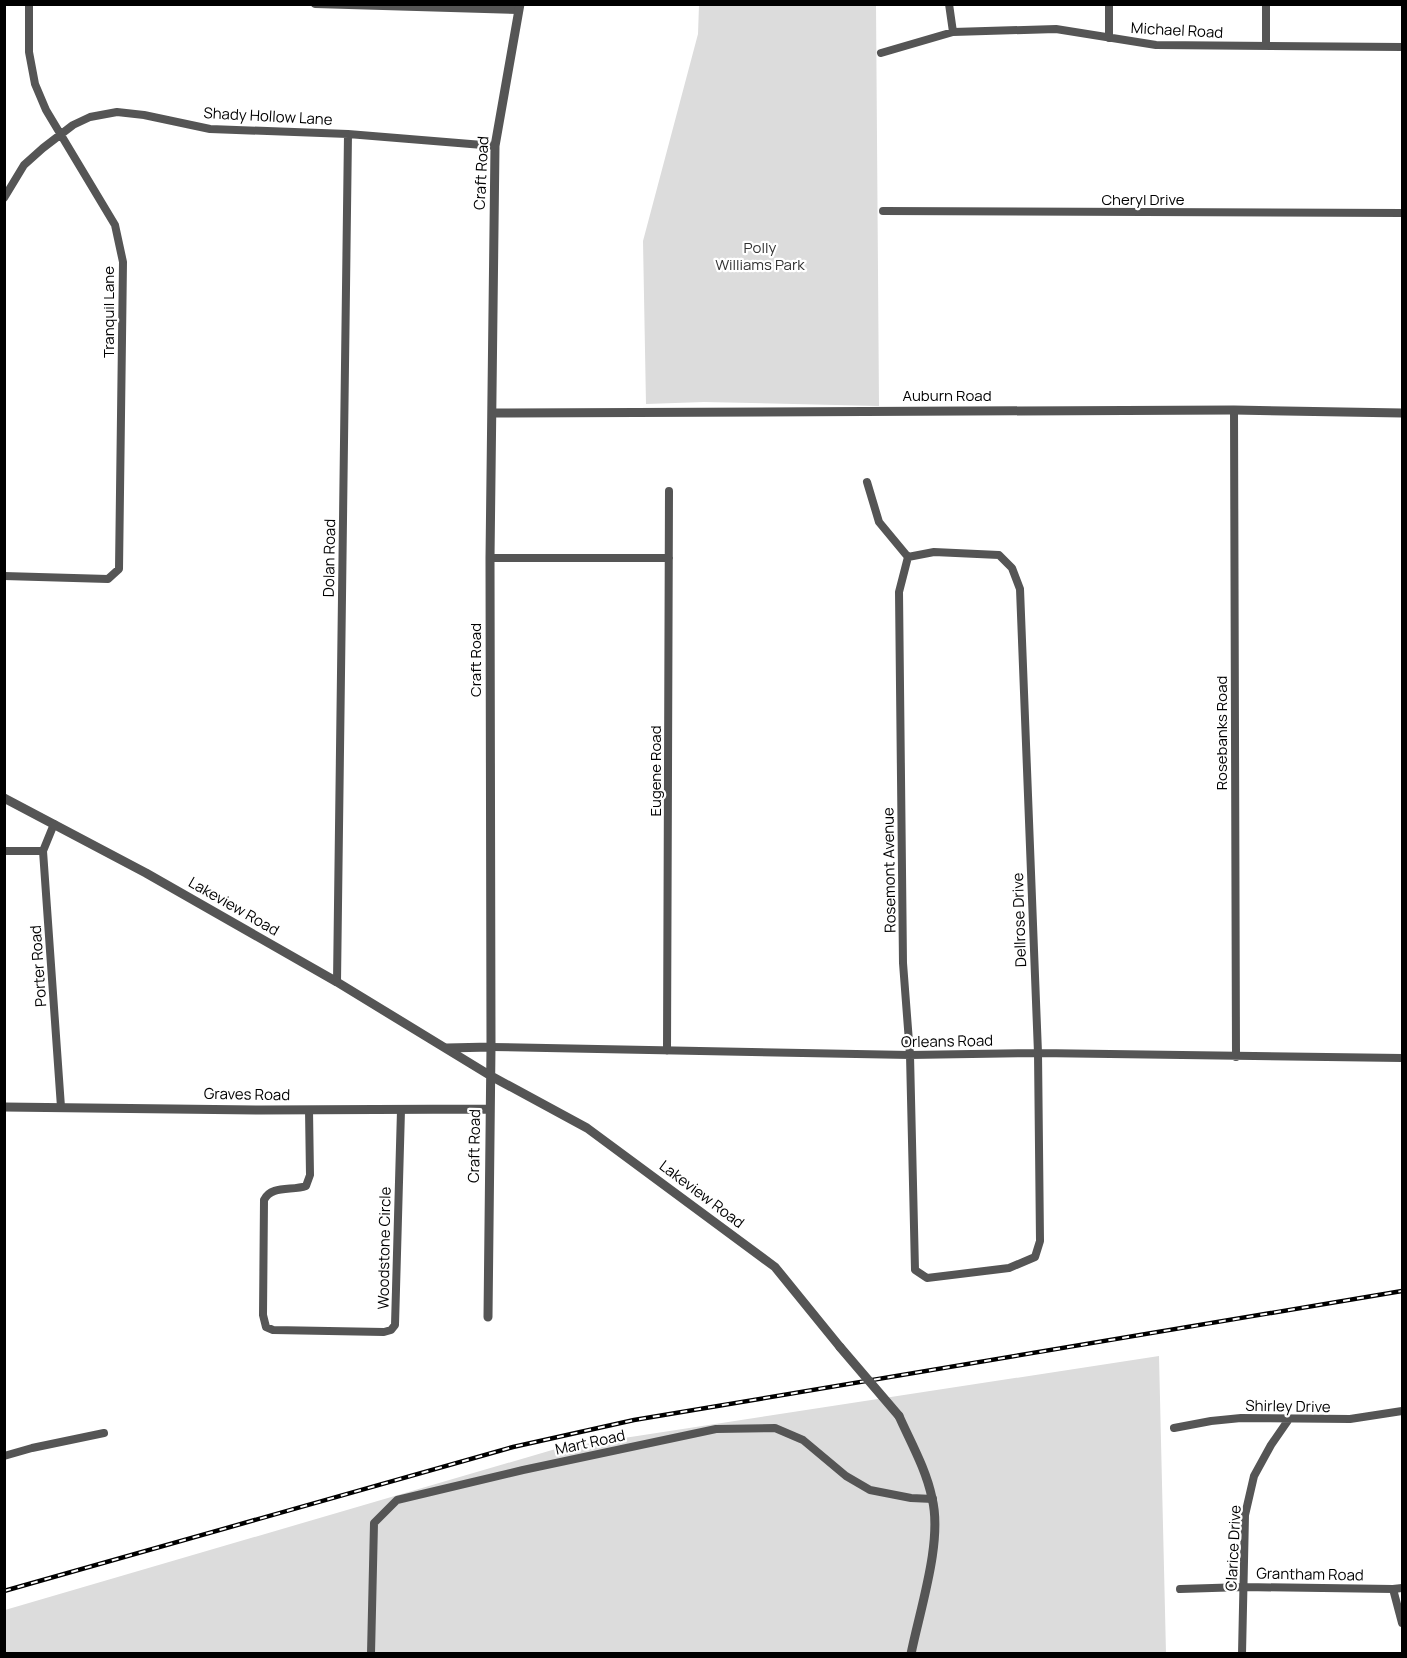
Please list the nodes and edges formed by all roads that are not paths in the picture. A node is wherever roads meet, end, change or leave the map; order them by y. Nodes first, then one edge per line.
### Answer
1 (30, 4) edge
2 (315, 4) edge
3 (949, 4) edge
4 (1109, 4) edge
5 (1266, 4) edge
6 (520, 8) edge
7 (953, 32) junction
8 (1109, 38) junction
9 (1266, 46) junction
10 (1402, 47) edge
11 (881, 53) dead end
12 (348, 134) junction
13 (60, 135) junction
14 (495, 146) junction
15 (4, 198) edge
16 (883, 212) dead end
17 (1402, 213) edge
18 (1234, 410) junction
19 (492, 413) junction
20 (1402, 413) edge
21 (867, 482) dead end
22 (669, 490) dead end
23 (908, 557) junction
24 (490, 558) junction
25 (669, 558) junction
26 (4, 576) edge
27 (4, 798) edge
28 (54, 824) junction
29 (4, 851) edge
30 (43, 851) junction
31 (337, 982) junction
32 (491, 1047) junction
33 (445, 1048) junction
34 (667, 1051) junction
35 (1038, 1053) junction
36 (910, 1055) junction
37 (1236, 1057) junction
38 (1402, 1058) edge
39 (491, 1076) junction
40 (4, 1107) edge
41 (61, 1107) junction
42 (489, 1108) junction
43 (309, 1110) junction
44 (401, 1110) junction
45 (915, 1269) joint
46 (488, 1317) dead end
47 (1402, 1411) edge
48 (1289, 1419) junction
49 (1174, 1428) dead end
50 (104, 1433) dead end
51 (4, 1456) edge
52 (933, 1499) junction
53 (1244, 1587) junction
54 (1402, 1587) edge
55 (1180, 1589) dead end
56 (1393, 1589) junction
57 (1402, 1623) edge
58 (370, 1653) edge
59 (911, 1653) edge
60 (1242, 1653) edge

1 - 13 street, Tranquil Lane
2 - 6 street
3 - 7 street
4 - 8 street
5 - 9 street
6 - 14 street, Craft Road
7 - 8 street, Michael Road
7 - 11 street, Michael Road
8 - 9 street, Michael Road
9 - 10 street, Michael Road
12 - 13 street, Shady Hollow Lane
12 - 14 street, Shady Hollow Lane
12 - 31 street, Dolan Road
13 - 15 street, Shady Hollow Lane
13 - 26 street, Tranquil Lane
14 - 19 street, Craft Road
16 - 17 street, Cheryl Drive
18 - 19 street, Auburn Road
18 - 20 street, Auburn Road
18 - 37 street, Rosebanks Road
19 - 24 street, Craft Road
21 - 23 street
22 - 25 street, Eugene Road
23 - 35 street, Dellrose Drive
23 - 36 street, Rosemont Avenue
24 - 25 street
24 - 32 street, Craft Road
25 - 34 street, Eugene Road
27 - 28 street, Lakeview Road
28 - 30 street, Porter Road
28 - 31 street, Lakeview Road
29 - 30 street
30 - 41 street, Porter Road
31 - 33 street, Lakeview Road
32 - 33 street
32 - 34 street, Orleans Road
32 - 39 street, Craft Road
33 - 39 street, Lakeview Road
34 - 36 street, Orleans Road
35 - 36 street, Orleans Road
35 - 37 street, Orleans Road
35 - 45 street, Dellrose Drive
36 - 45 street, Rosemont Avenue
37 - 38 street, Orleans Road
39 - 42 street, Craft Road
39 - 52 street, Lakeview Road, bridge
40 - 41 street, Graves Road
41 - 43 street, Graves Road
42 - 44 street, Graves Road
42 - 46 street, Craft Road
43 - 44 street, Graves Road
43 - 44 street, Woodstone Circle
47 - 48 street, Shirley Drive
48 - 49 street, Shirley Drive
48 - 53 street, Clarice Drive
50 - 51 street
52 - 58 street, Mart Road
52 - 59 street
53 - 55 street, Grantham Road
53 - 56 street, Grantham Road
53 - 60 street, Clarice Drive
54 - 56 street, Grantham Road
56 - 57 street

